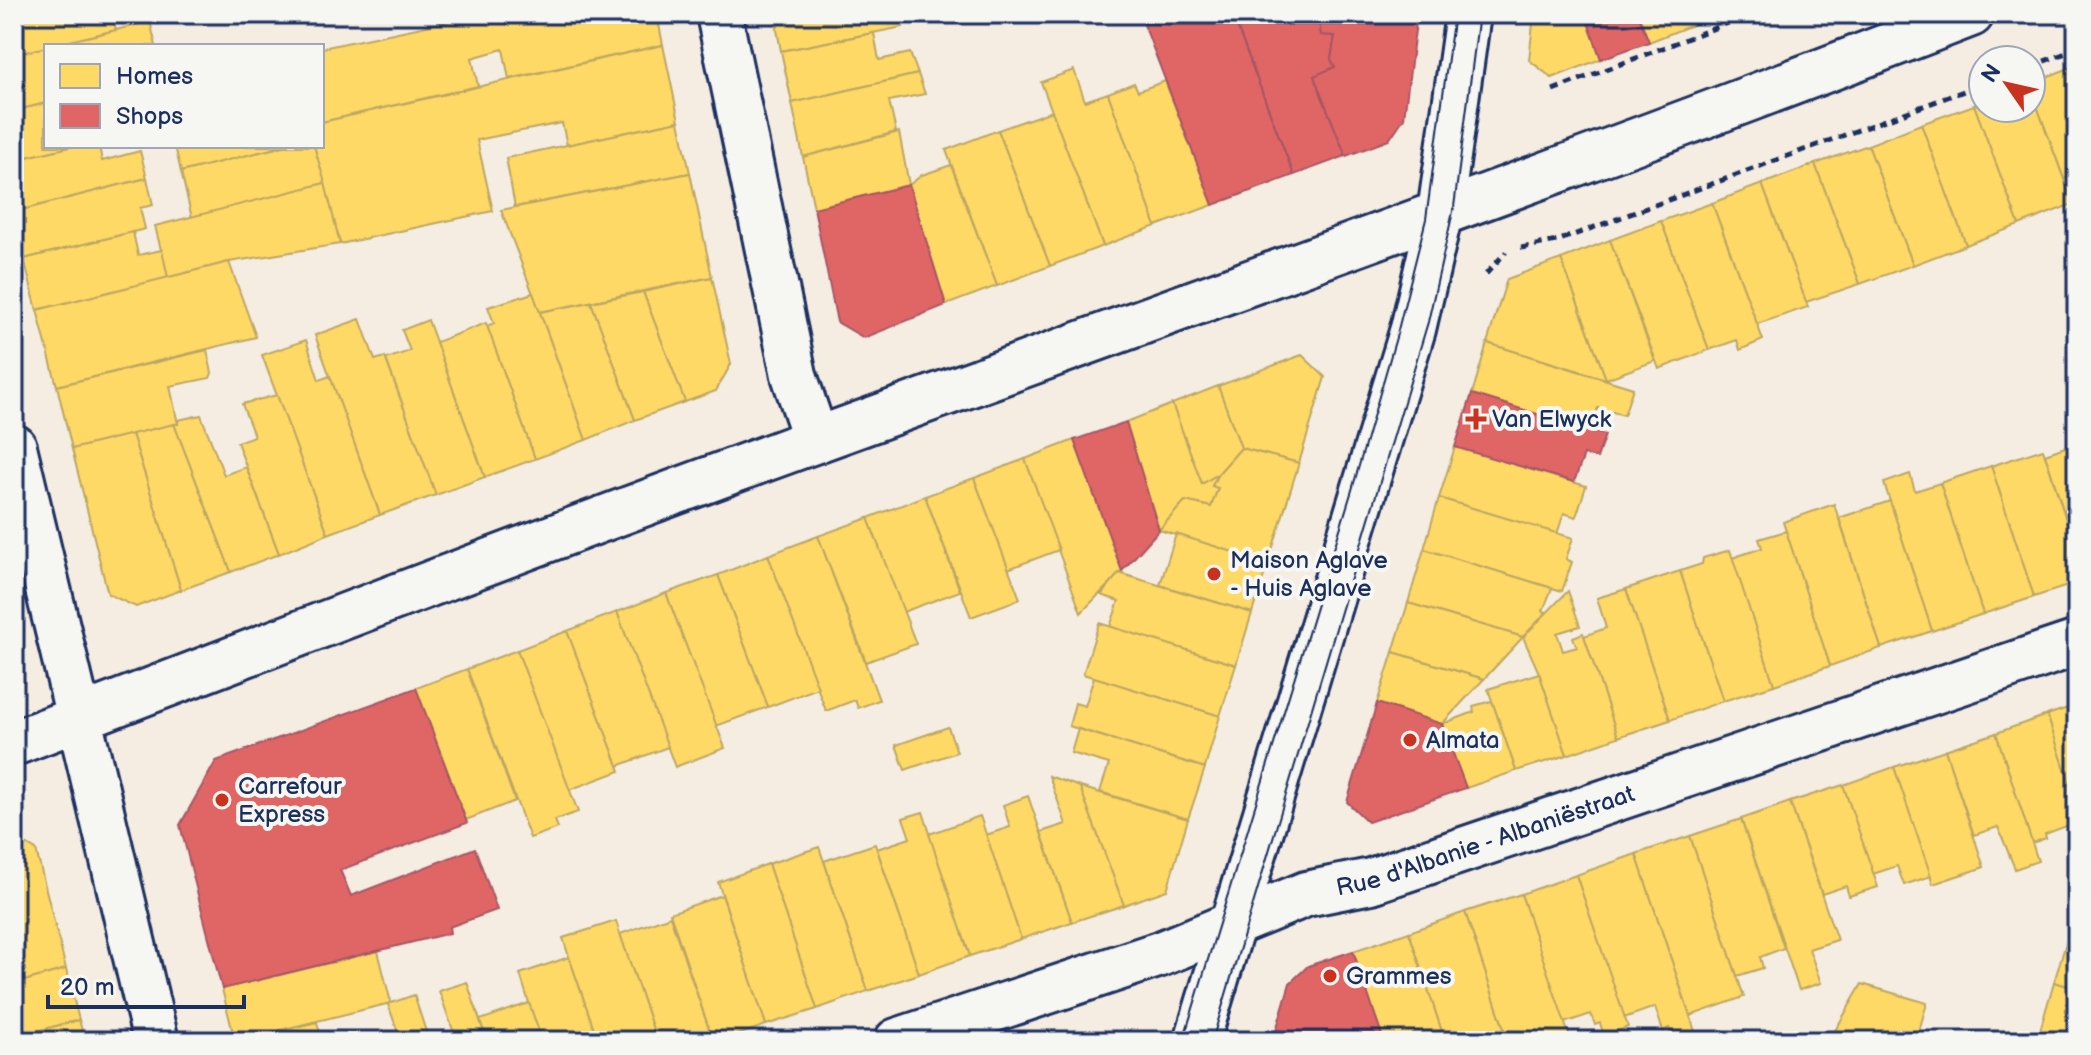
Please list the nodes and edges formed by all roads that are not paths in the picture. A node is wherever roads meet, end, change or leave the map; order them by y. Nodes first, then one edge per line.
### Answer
1 (719, 14) edge
2 (1468, 14) edge
3 (1971, 14) edge
4 (1440, 213) junction
5 (816, 440) junction
6 (14, 447) edge
7 (2077, 643) edge
8 (80, 718) junction
9 (14, 743) edge
10 (1233, 924) junction
11 (156, 1041) edge
12 (897, 1041) edge
13 (1197, 1041) edge

1 - 5 street
2 - 4 street
3 - 4 street
4 - 5 street
4 - 10 street
5 - 8 street
6 - 8 street
7 - 10 street, Rue d'Albanie - Albaniëstraat
8 - 9 street
8 - 11 street
10 - 12 street, Rue d'Albanie - Albaniëstraat
10 - 13 street

